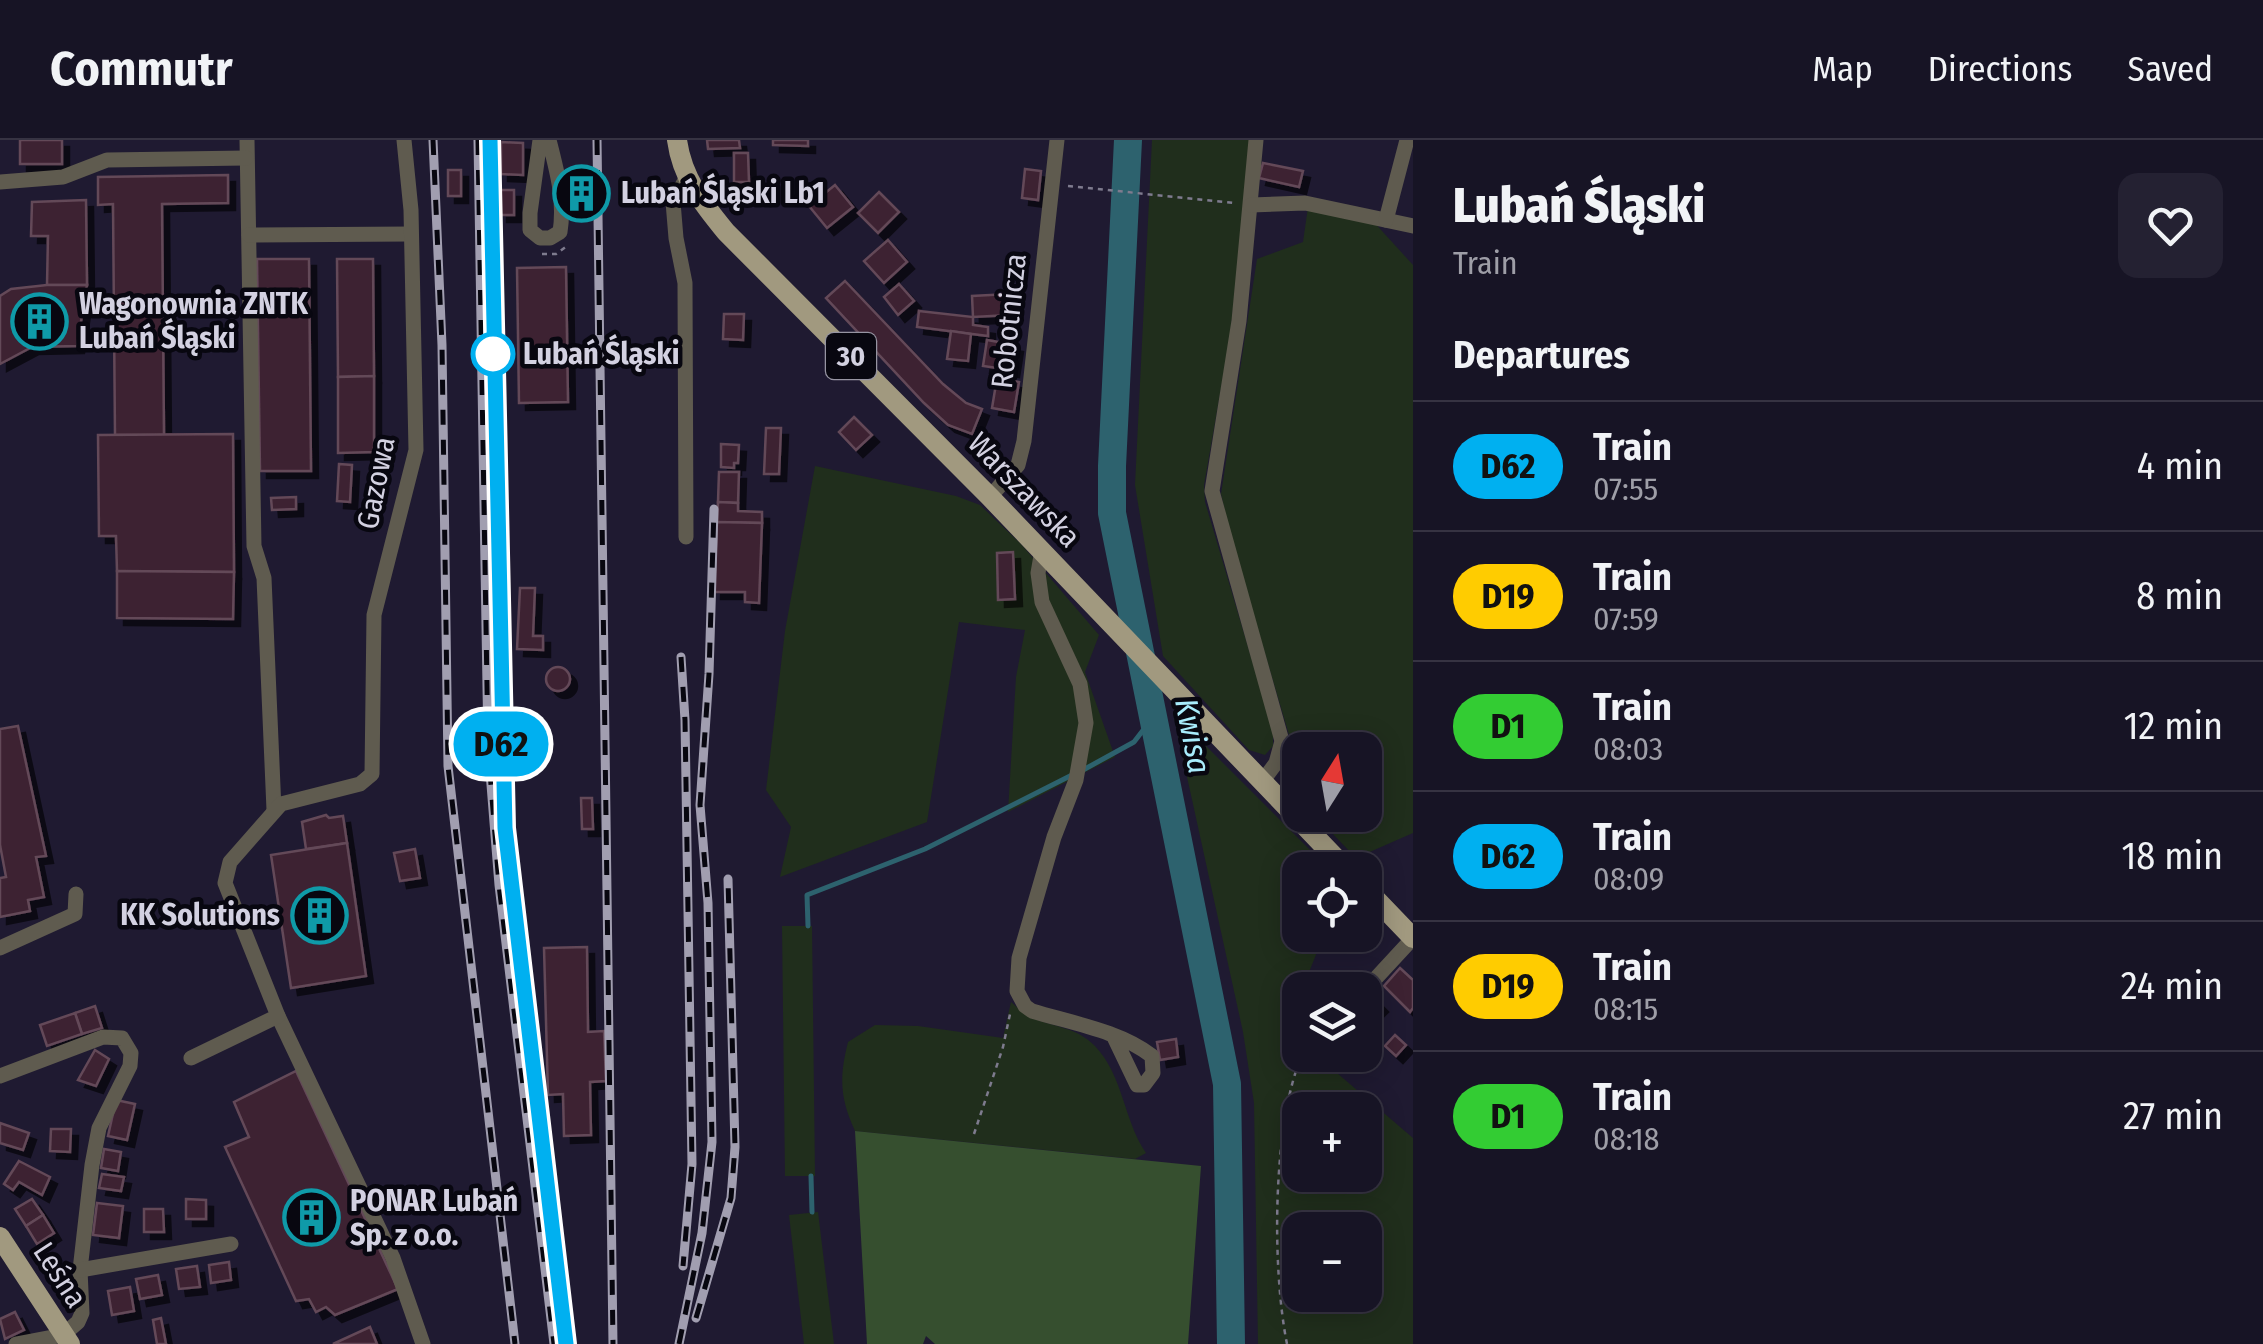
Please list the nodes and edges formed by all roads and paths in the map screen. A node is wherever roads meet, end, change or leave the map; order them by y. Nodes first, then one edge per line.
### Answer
1 (247, 140) edge
2 (404, 140) edge
3 (540, 140) edge
4 (549, 140) edge
5 (677, 140) edge
6 (1057, 140) edge
7 (1256, 140) edge
8 (1406, 140) edge
9 (246, 158) junction
10 (687, 177) junction
11 (0, 182) edge
12 (1052, 184) junction
13 (1252, 204) junction
14 (1386, 220) junction
15 (1413, 226) edge
16 (411, 234) junction
17 (248, 235) junction
18 (495, 255) dead end
19 (488, 256) dead end
20 (596, 279) dead end
21 (602, 279) dead end
22 (596, 330) dead end
23 (603, 330) dead end
24 (489, 331) dead end
25 (496, 332) dead end
26 (604, 394) dead end
27 (597, 395) dead end
28 (990, 496) junction
29 (686, 537) dead end
30 (1045, 554) junction
31 (1255, 775) junction
32 (274, 810) junction
33 (1330, 852) edge
34 (76, 894) dead end
35 (1382, 906) edge
36 (1413, 938) edge
37 (0, 948) edge
38 (1382, 972) edge
39 (1010, 1015) dead end
40 (278, 1016) junction
41 (1114, 1037) dead end
42 (191, 1058) dead end
43 (1298, 1072) edge
44 (0, 1076) edge
45 (974, 1134) dead end
46 (0, 1238) edge
47 (230, 1244) dead end
48 (80, 1270) junction
49 (66, 1339) edge
50 (16, 1344) edge
51 (422, 1344) edge
52 (1287, 1344) edge

1 - 9 street
2 - 16 street, Gazowa
3 - 4 street
5 - 10 main road, Warszawska / 30
6 - 12 street, Robotnicza
7 - 13 street
8 - 14 street
9 - 11 street
9 - 17 street
10 - 28 main road, Warszawska / 30
10 - 29 street
12 - 13 path
12 - 28 street, Robotnicza
13 - 14 street
13 - 31 street
14 - 15 street
16 - 17 street
16 - 32 street, Gazowa
17 - 32 street
18 - 19 path
20 - 21 path
22 - 23 path
24 - 25 path
26 - 27 path
28 - 30 main road, Warszawska / 30
30 - 31 main road, Warszawska / 30
30 - 41 street
31 - 33 main road, Warszawska / 30
32 - 40 street
34 - 37 street
35 - 36 main road
36 - 38 street
39 - 45 path
40 - 42 street
40 - 51 street
43 - 52 path
44 - 48 street
46 - 49 main road, Leśna
47 - 48 street
48 - 49 street
49 - 50 street

